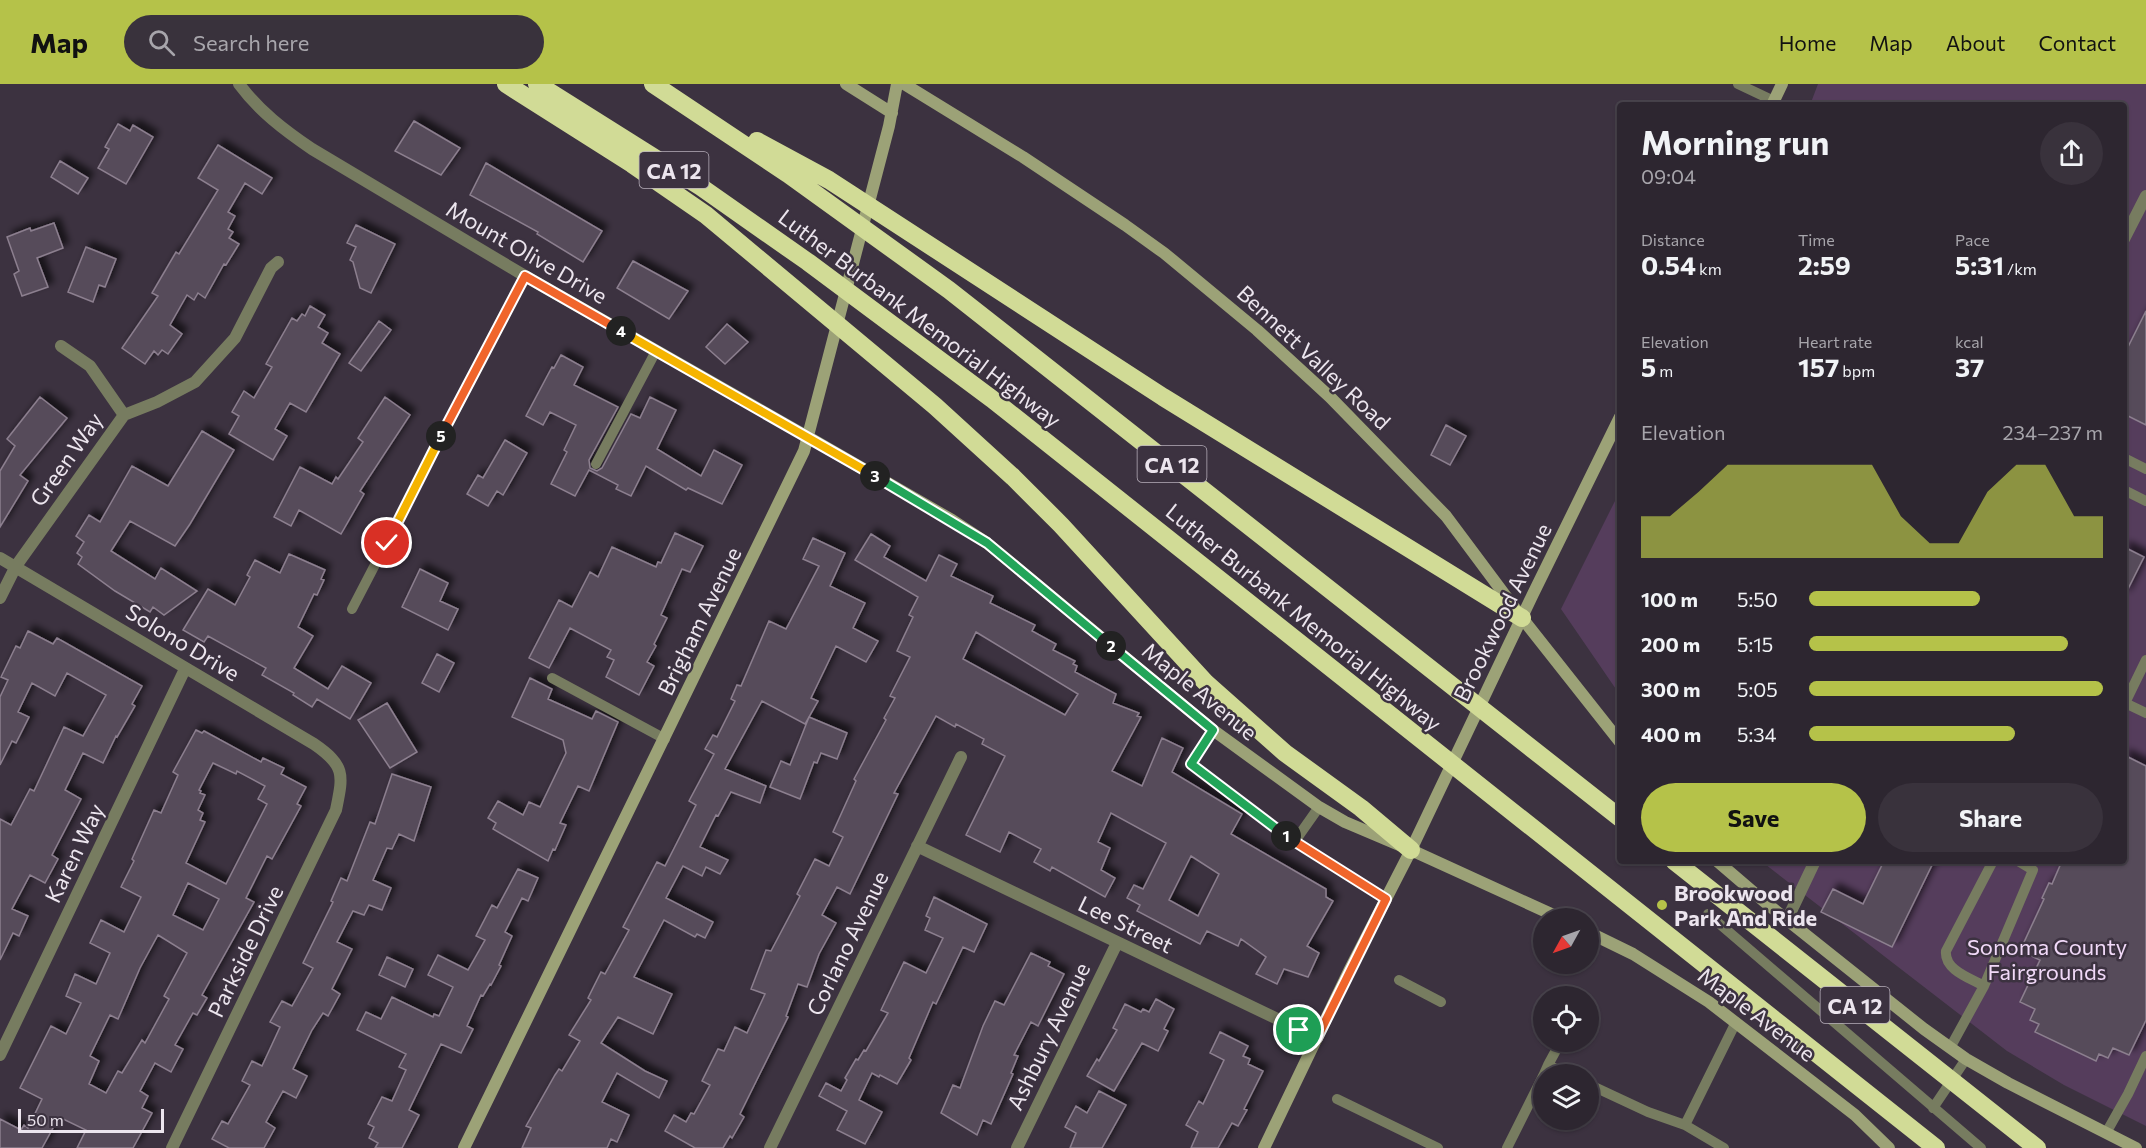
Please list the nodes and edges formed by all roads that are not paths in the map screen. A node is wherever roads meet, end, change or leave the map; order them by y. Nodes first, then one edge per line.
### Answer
1 (239, 84) edge
2 (506, 84) edge
3 (537, 84) edge
4 (654, 84) edge
5 (846, 84) edge
6 (897, 84) edge
7 (904, 84) edge
8 (1738, 84) edge
9 (1782, 84) edge
10 (1771, 102) edge
11 (1773, 102) edge
12 (892, 113) junction
13 (2146, 196) edge
14 (2127, 233) edge
15 (278, 262) dead end
16 (525, 276) junction
17 (60, 346) dead end
18 (656, 351) junction
19 (124, 415) junction
20 (1617, 424) edge
21 (808, 437) junction
22 (2127, 460) edge
23 (596, 464) dead end
24 (2146, 469) edge
25 (2127, 492) edge
26 (2146, 501) edge
27 (0, 558) edge
28 (16, 566) junction
29 (0, 598) edge
30 (352, 609) dead end
31 (1522, 618) junction
32 (2146, 660) edge
33 (185, 669) junction
34 (552, 678) dead end
35 (2127, 698) edge
36 (2127, 705) edge
37 (2146, 713) edge
38 (1213, 730) junction
39 (1617, 738) edge
40 (665, 739) junction
41 (961, 757) dead end
42 (340, 768) joint
43 (1319, 807) junction
44 (1617, 816) edge
45 (1295, 842) junction
46 (917, 846) junction
47 (1411, 850) junction
48 (1678, 864) edge
49 (1720, 864) edge
50 (1814, 864) edge
51 (1991, 864) edge
52 (2036, 866) edge
53 (1386, 899) junction
54 (1538, 908) edge
55 (1708, 914) dead end
56 (1787, 920) junction
57 (1599, 938) edge
58 (1117, 943) junction
59 (1399, 980) dead end
60 (1984, 986) junction
61 (1442, 1002) dead end
62 (1736, 1022) junction
63 (1317, 1038) junction
64 (1950, 1047) junction
65 (0, 1055) edge
66 (2146, 1056) edge
67 (1966, 1059) junction
68 (1599, 1089) edge
69 (1533, 1095) edge
70 (1337, 1099) dead end
71 (1933, 1108) junction
72 (1685, 1125) junction
73 (2106, 1133) junction
74 (2128, 1147) edge
75 (172, 1148) edge
76 (464, 1148) edge
77 (770, 1148) edge
78 (1017, 1148) edge
79 (1264, 1148) edge
80 (1438, 1148) edge
81 (1507, 1148) edge
82 (1724, 1148) edge
83 (1889, 1148) edge
84 (1936, 1148) edge
85 (1981, 1148) edge
86 (2037, 1148) edge

1 - 16 street, Mount Olive Drive
2 - 47 highway
3 - 84 highway, Luther Burbank Memorial Highway / CA 12
4 - 31 highway
4 - 44 highway, Luther Burbank Memorial Highway / CA 12
5 - 12 street
6 - 12 street, Brigham Avenue
7 - 31 street, Bennett Valley Road
8 - 10 lane
9 - 11 street
12 - 21 street, Brigham Avenue
13 - 14 street
15 - 19 street, Green Way
16 - 18 street, Mount Olive Drive
16 - 30 lane
17 - 19 street
18 - 21 street, Mount Olive Drive
18 - 23 lane
19 - 28 street, Green Way
20 - 31 street, Brookwood Avenue
21 - 38 street, Maple Avenue
21 - 40 street, Brigham Avenue
22 - 24 lane
25 - 26 lane
27 - 28 street, Solono Drive
28 - 29 street, Green Way
28 - 33 street, Solono Drive
31 - 39 street, Bennett Valley Road
31 - 47 street, Brookwood Avenue
32 - 35 lane
33 - 42 street, Solono Drive
33 - 65 street, Karen Way
34 - 40 lane
36 - 37 lane
38 - 43 street, Maple Avenue
38 - 45 lane
40 - 76 street, Brigham Avenue
41 - 46 street, Corlano Avenue
42 - 75 street, Parkside Drive
43 - 45 lane
43 - 47 street, Maple Avenue
45 - 53 lane
46 - 58 street, Lee Street
46 - 77 street, Corlano Avenue
47 - 53 street, Brookwood Avenue
47 - 54 street, Maple Avenue
48 - 86 highway, CA 12
49 - 56 street
50 - 56 street
51 - 60 lane
52 - 60 lane
53 - 63 street, Brookwood Avenue
55 - 71 lane
56 - 64 street
57 - 62 street, Maple Avenue
58 - 63 street, Lee Street
58 - 78 street, Ashbury Avenue
59 - 61 lane
60 - 64 lane
62 - 72 lane
62 - 83 street, Maple Avenue
63 - 79 street, Brookwood Avenue
64 - 67 street
66 - 73 lane
67 - 71 lane
67 - 73 street
68 - 72 lane
69 - 81 lane
70 - 80 lane
71 - 85 lane
72 - 82 lane
73 - 74 street

